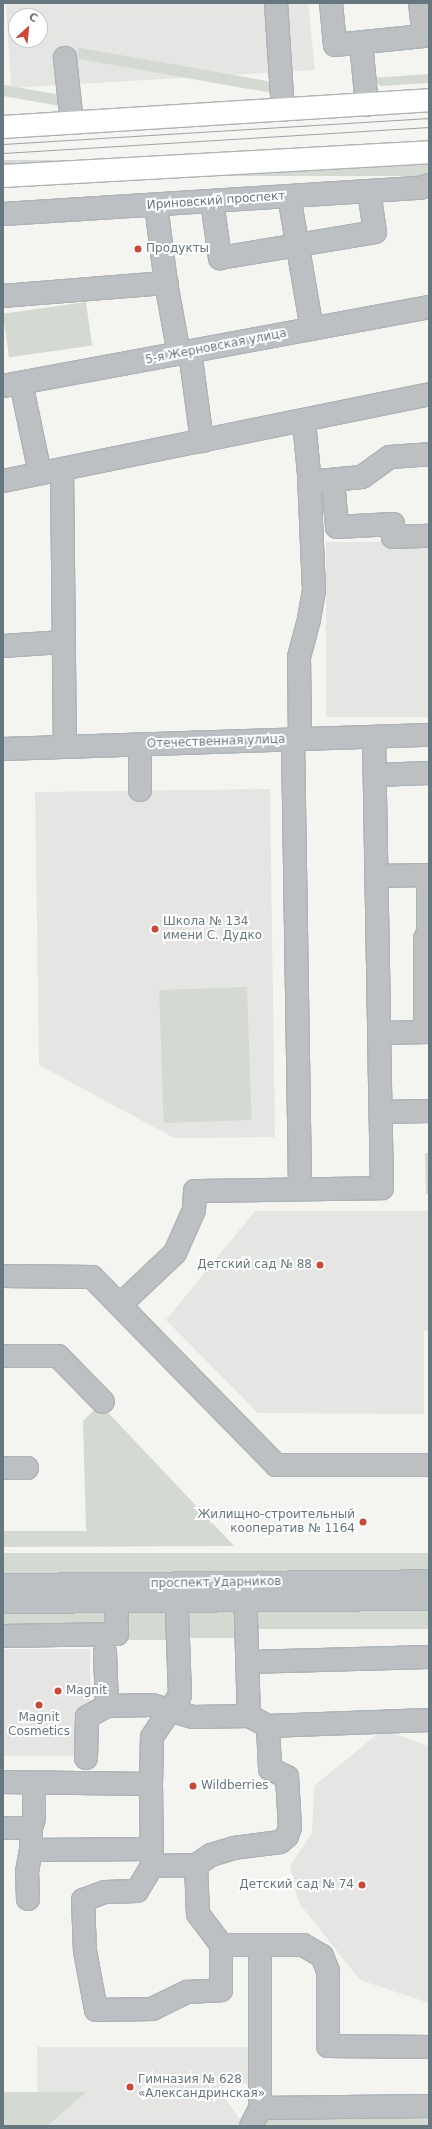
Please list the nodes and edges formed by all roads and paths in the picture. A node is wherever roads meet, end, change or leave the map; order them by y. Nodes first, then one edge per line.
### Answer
1 (276, 3) edge
2 (331, 3) edge
3 (420, 3) edge
4 (361, 43) junction
5 (65, 58) dead end
6 (429, 100) edge
7 (367, 105) junction
8 (283, 110) junction
9 (72, 123) junction
10 (3, 127) edge
11 (429, 152) edge
12 (3, 176) edge
13 (429, 185) edge
14 (369, 192) junction
15 (289, 196) junction
16 (212, 201) junction
17 (156, 205) junction
18 (3, 214) edge
19 (296, 245) junction
20 (166, 283) junction
21 (3, 296) edge
22 (429, 307) edge
23 (312, 329) junction
24 (185, 353) junction
25 (12, 385) edge
26 (429, 394) edge
27 (304, 420) junction
28 (202, 441) junction
29 (429, 454) edge
30 (62, 469) junction
31 (40, 473) junction
32 (333, 480) junction
33 (3, 481) edge
34 (310, 482) junction
35 (429, 536) edge
36 (63, 642) junction
37 (3, 646) edge
38 (429, 735) edge
39 (374, 736) junction
40 (297, 739) junction
41 (140, 745) junction
42 (65, 747) junction
43 (3, 749) edge
44 (429, 774) edge
45 (375, 775) junction
46 (140, 790) dead end
47 (428, 875) edge
48 (376, 876) junction
49 (427, 1032) edge
50 (379, 1033) junction
51 (429, 1111) edge
52 (381, 1112) junction
53 (300, 1189) junction
54 (3, 1276) edge
55 (120, 1305) junction
56 (3, 1356) edge
57 (103, 1402) dead end
58 (429, 1465) edge
59 (3, 1468) edge
60 (27, 1468) dead end
61 (429, 1580) edge
62 (3, 1584) edge
63 (245, 1591) junction
64 (176, 1592) junction
65 (116, 1593) junction
66 (429, 1599) edge
67 (3, 1602) edge
68 (3, 1636) edge
69 (105, 1652) dead end
70 (429, 1657) edge
71 (247, 1662) junction
72 (107, 1706) junction
73 (170, 1710) junction
74 (429, 1720) edge
75 (258, 1721) junction
76 (86, 1758) dead end
77 (3, 1782) edge
78 (151, 1784) junction
79 (34, 1789) dead end
80 (3, 1828) edge
81 (31, 1828) junction
82 (31, 1850) junction
83 (151, 1858) junction
84 (196, 1865) junction
85 (28, 1899) dead end
86 (221, 1945) junction
87 (260, 1945) junction
88 (429, 2047) edge
89 (429, 2106) edge
90 (256, 2117) edge

1 - 8 street
2 - 4 street
3 - 4 street
4 - 7 street
5 - 9 street
6 - 7 main road
7 - 8 main road
8 - 9 main road
9 - 10 main road
11 - 12 main road
13 - 14 street, Ириновский проспект
14 - 15 street, Ириновский проспект
14 - 19 street
15 - 16 street, Ириновский проспект
15 - 19 street
16 - 17 street, Ириновский проспект
16 - 19 street
17 - 18 street, Ириновский проспект
17 - 20 street
19 - 23 street
20 - 21 street
20 - 24 street
22 - 23 street, 5-я Жерновская улица
23 - 24 street, 5-я Жерновская улица
24 - 25 street, 5-я Жерновская улица
24 - 28 street
25 - 31 street
26 - 27 street
27 - 28 street
27 - 34 street
28 - 30 street
29 - 32 street
30 - 31 street
30 - 36 street
31 - 33 street
32 - 34 street
32 - 35 street
34 - 40 street
36 - 37 street
36 - 42 street
38 - 39 street, Отечественная улица
39 - 40 street, Отечественная улица
39 - 45 street
40 - 41 street, Отечественная улица
40 - 53 street
41 - 42 street, Отечественная улица
41 - 46 street
42 - 43 street, Отечественная улица
44 - 45 street
45 - 48 street
47 - 48 street
47 - 49 street
48 - 50 street
49 - 50 street
50 - 52 street
51 - 52 street
52 - 53 street
53 - 55 street
54 - 55 street
55 - 58 street
56 - 57 street
59 - 60 street
61 - 63 street, проспект Ударников
62 - 65 street, проспект Ударников
63 - 64 street, проспект Ударников
63 - 66 street, проспект Ударников
63 - 71 street
64 - 65 street, проспект Ударников
64 - 73 street
65 - 67 street, проспект Ударников
65 - 68 street
69 - 72 street
70 - 71 street
71 - 75 street
72 - 73 street
72 - 76 street
73 - 75 street
73 - 78 street
74 - 75 street
75 - 84 street
77 - 78 street
78 - 83 street
79 - 81 street
80 - 81 street
81 - 82 street
82 - 83 street
82 - 85 street
83 - 84 street
83 - 86 street
84 - 86 street
86 - 87 street
87 - 88 street
87 - 90 street
89 - 90 street

